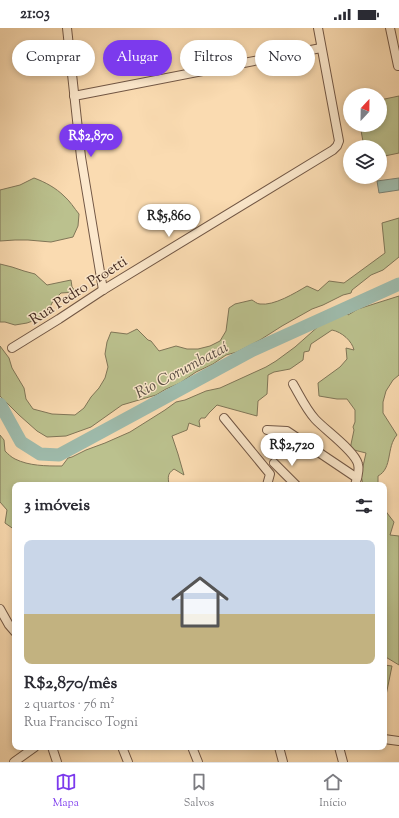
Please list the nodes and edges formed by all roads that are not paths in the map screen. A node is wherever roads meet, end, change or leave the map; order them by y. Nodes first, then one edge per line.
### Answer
1 (67, 28) edge
2 (318, 28) edge
3 (390, 28) edge
4 (321, 48) junction
5 (398, 66) dead end
6 (74, 96) junction
7 (103, 290) junction
8 (12, 348) dead end
9 (293, 384) dead end
10 (224, 418) dead end
11 (267, 430) dead end
12 (274, 463) dead end
13 (268, 482) edge
14 (293, 482) edge
15 (356, 482) edge
16 (0, 609) edge
17 (12, 628) edge
18 (387, 739) edge
19 (399, 741) edge
20 (31, 750) edge
21 (53, 750) edge
22 (123, 750) edge
23 (193, 750) edge
24 (280, 750) edge
25 (340, 750) edge
26 (14, 762) edge
27 (57, 762) edge
28 (128, 762) edge
29 (198, 762) edge
30 (283, 762) edge
31 (343, 762) edge

1 - 6 street
2 - 4 street
3 - 5 street
4 - 6 street
4 - 7 street, Rua Pedro Proetti
6 - 7 street
7 - 8 street, Rua Pedro Proetti
9 - 15 street
10 - 13 street
11 - 15 street
12 - 14 street
16 - 17 street
18 - 19 street
20 - 26 street
21 - 27 street
22 - 28 street
23 - 29 street
24 - 30 street
25 - 31 street

